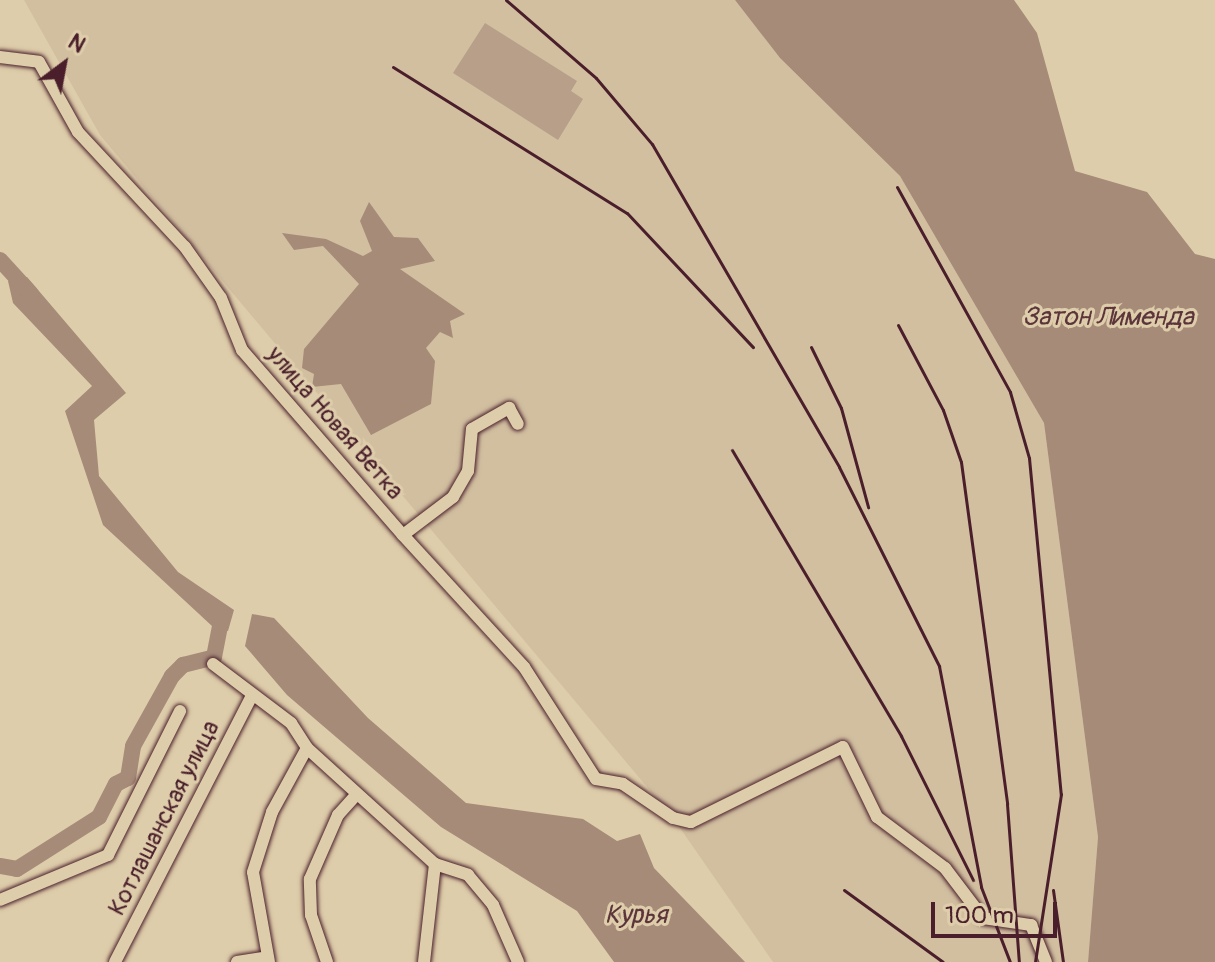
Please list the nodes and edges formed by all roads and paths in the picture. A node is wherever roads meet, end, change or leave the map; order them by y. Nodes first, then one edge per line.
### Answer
1 (0, 57) edge
2 (518, 424) dead end
3 (403, 535) junction
4 (213, 664) dead end
5 (252, 695) junction
6 (180, 711) dead end
7 (307, 748) junction
8 (357, 794) junction
9 (435, 864) junction
10 (0, 900) edge
11 (268, 959) edge
12 (115, 962) edge
13 (237, 962) edge
14 (327, 962) edge
15 (424, 962) edge
16 (518, 962) edge
17 (1046, 962) edge

1 - 3 street, улица Новая Ветка
2 - 3 street, улица Новая Ветка
3 - 17 street, улица Новая Ветка
4 - 5 street
5 - 7 street
5 - 12 street, Котлашанская улица
6 - 10 street
7 - 8 street
7 - 11 street
8 - 9 street
8 - 14 street
9 - 15 street
9 - 16 street
11 - 13 street

